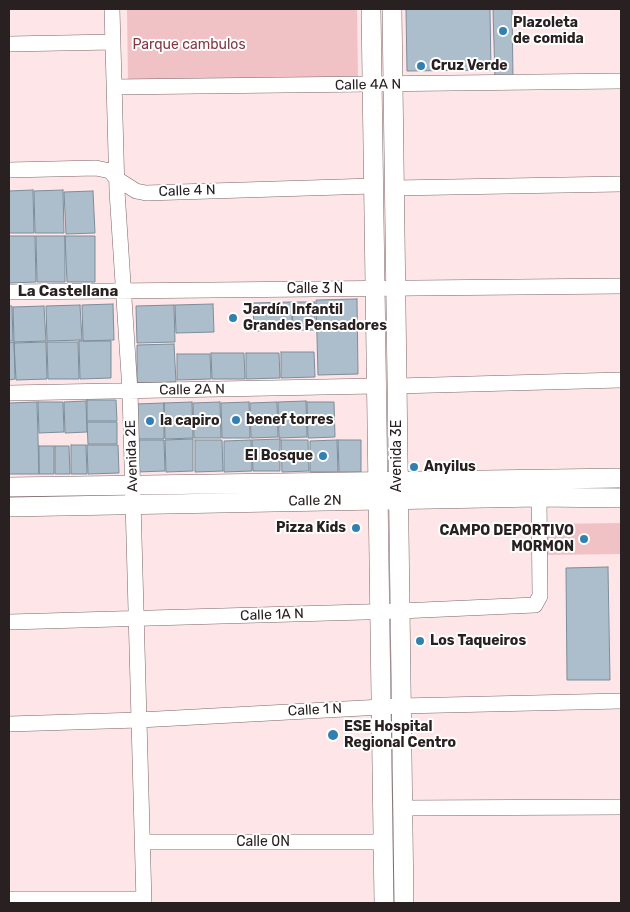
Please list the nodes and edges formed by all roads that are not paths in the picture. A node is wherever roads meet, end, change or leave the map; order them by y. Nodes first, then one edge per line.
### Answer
1 (112, 9) edge
2 (371, 9) edge
3 (392, 9) edge
4 (113, 42) junction
5 (9, 44) edge
6 (621, 81) edge
7 (372, 85) junction
8 (393, 85) junction
9 (115, 87) junction
10 (9, 170) edge
11 (117, 179) junction
12 (621, 184) edge
13 (373, 186) junction
14 (395, 188) junction
15 (621, 286) edge
16 (375, 288) junction
17 (397, 288) junction
18 (123, 290) junction
19 (9, 292) edge
20 (621, 380) edge
21 (376, 386) junction
22 (397, 386) junction
23 (130, 391) junction
24 (9, 393) edge
25 (621, 478) edge
26 (132, 485) junction
27 (9, 487) edge
28 (397, 490) junction
29 (378, 491) junction
30 (539, 497) junction
31 (621, 498) edge
32 (133, 504) junction
33 (9, 507) edge
34 (400, 611) junction
35 (379, 612) junction
36 (136, 619) junction
37 (9, 622) edge
38 (621, 701) edge
39 (401, 706) junction
40 (381, 707) junction
41 (139, 720) junction
42 (9, 724) edge
43 (621, 807) edge
44 (403, 808) junction
45 (142, 842) junction
46 (383, 842) junction
47 (9, 899) edge
48 (144, 901) edge
49 (384, 903) edge
50 (404, 903) edge

1 - 4 street, Avenida 2E
2 - 7 street, Avenida 3E
3 - 8 street, Avenida 3E
4 - 5 street
4 - 9 street, Avenida 2E
6 - 8 street, Calle 4A N
7 - 8 street, Calle 4A N
7 - 9 street, Calle 4A N
7 - 13 street, Avenida 3E
8 - 14 street, Avenida 3E
9 - 11 street, Avenida 2E
10 - 11 street, Calle 4 N
11 - 13 street, Calle 4 N
11 - 18 street, Avenida 2E
12 - 14 street
13 - 16 street, Avenida 3E
14 - 17 street, Avenida 3E
15 - 17 street, Calle 3 N
16 - 17 street, Calle 3 N
16 - 18 street, Calle 3 N
16 - 21 street, Avenida 3E
17 - 22 street, Avenida 3E
18 - 19 street, Calle 3 N
18 - 23 street, Avenida 2E
20 - 22 street
21 - 23 street, Calle 2A N
21 - 29 street, Avenida 3E
22 - 28 street, Avenida 3E
23 - 24 street, Calle 2A N
23 - 26 street, Avenida 2E
25 - 28 street, Calle 2N
26 - 27 street, Calle 2N
26 - 29 street, Calle 2N
26 - 32 street, Avenida 2E
28 - 29 street, Calle 2N
28 - 30 street, Calle 2N
28 - 34 street, Avenida 3E
29 - 32 street, Calle 2N
29 - 35 street, Avenida 3E
30 - 31 street, Calle 2N
30 - 34 street, Calle 1A N
32 - 33 street, Calle 2N
32 - 36 street, Avenida 2E
34 - 35 street, Calle 1A N
34 - 39 street, Avenida 3E
35 - 36 street, Calle 1A N
35 - 40 street, Avenida 3E
36 - 37 street, Calle 1A N
36 - 41 street, Avenida 2E
38 - 39 street, Calle 1 N
39 - 40 street, Calle 1 N
39 - 44 street, Avenida 3E
40 - 41 street, Calle 1 N
40 - 46 street, Avenida 3E
41 - 42 street, Calle 1 N
41 - 45 street, Avenida 2E
43 - 44 street
44 - 50 street, Avenida 3E
45 - 46 street, Calle 0N
45 - 48 street, Avenida 2E
46 - 49 street, Avenida 3E
47 - 48 street

